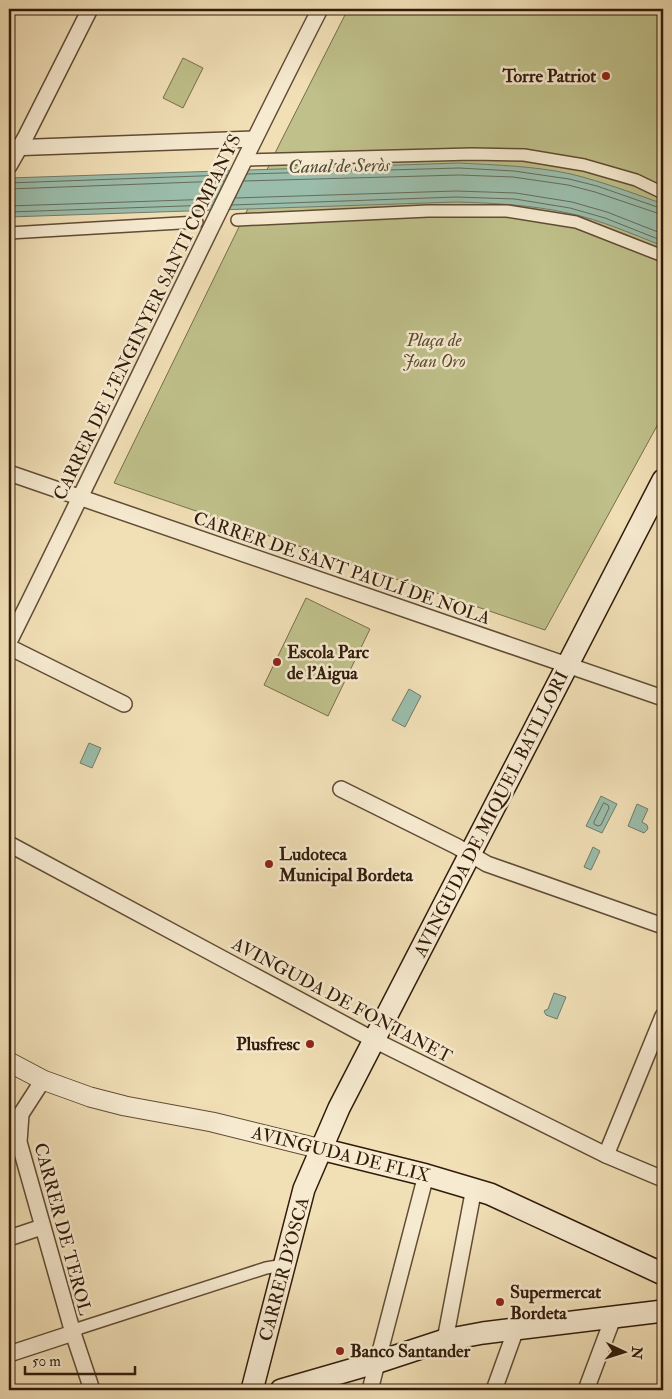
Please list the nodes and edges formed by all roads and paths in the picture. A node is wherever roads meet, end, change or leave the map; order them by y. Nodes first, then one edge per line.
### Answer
1 (90, 9) edge
2 (320, 9) edge
3 (254, 139) junction
4 (14, 148) edge
5 (244, 160) junction
6 (9, 166) edge
7 (663, 193) edge
8 (237, 220) dead end
9 (197, 222) dead end
10 (9, 233) edge
11 (663, 256) edge
12 (9, 473) edge
13 (663, 480) edge
14 (81, 497) junction
15 (9, 642) edge
16 (9, 647) edge
17 (567, 666) junction
18 (663, 698) edge
19 (124, 704) dead end
20 (341, 789) dead end
21 (9, 844) edge
22 (470, 855) junction
23 (663, 926) edge
24 (663, 1016) edge
25 (374, 1040) junction
26 (9, 1062) edge
27 (43, 1080) junction
28 (15, 1116) edge
29 (321, 1149) junction
30 (606, 1155) junction
31 (426, 1175) junction
32 (663, 1178) edge
33 (474, 1188) junction
34 (42, 1227) junction
35 (9, 1238) edge
36 (284, 1265) junction
37 (663, 1274) edge
38 (663, 1311) edge
39 (613, 1318) junction
40 (516, 1329) junction
41 (73, 1333) junction
42 (445, 1340) junction
43 (9, 1354) edge
44 (378, 1362) junction
45 (92, 1390) edge
46 (252, 1390) edge
47 (281, 1390) edge
48 (370, 1390) edge
49 (494, 1390) edge
50 (586, 1390) edge

1 - 4 street
2 - 3 street, CARRER DE L'ENGINYER SANTI COMPANYS
3 - 4 street
3 - 5 street, CARRER DE L'ENGINYER SANTI COMPANYS
4 - 6 street
5 - 7 street
5 - 14 street, CARRER DE L'ENGINYER SANTI COMPANYS
8 - 11 street
9 - 10 street
12 - 14 street, CARRER DE SANT PAULÍ DE NOLA
13 - 17 main road, AVINGUDA DE MIQUEL BATLLORI
14 - 15 street, CARRER DE L'ENGINYER SANTI COMPANYS
14 - 17 street, CARRER DE SANT PAULÍ DE NOLA
16 - 19 street
17 - 18 street, CARRER DE SANT PAULÍ DE NOLA
17 - 22 main road, AVINGUDA DE MIQUEL BATLLORI
20 - 22 street
21 - 25 street, AVINGUDA DE FONTANET
22 - 23 street
22 - 25 main road, AVINGUDA DE MIQUEL BATLLORI
24 - 30 street
25 - 29 main road, AVINGUDA DE MIQUEL BATLLORI
25 - 30 street, AVINGUDA DE FONTANET
26 - 27 street, AVINGUDA DE FLIX
27 - 28 street, CARRER DE TEROL
27 - 29 street, AVINGUDA DE FLIX
28 - 34 street, CARRER DE TEROL
29 - 31 main road, AVINGUDA DE FLIX
29 - 36 main road, CARRER D'OSCA
30 - 32 street, AVINGUDA DE FONTANET
31 - 33 main road, AVINGUDA DE FLIX
31 - 44 street
33 - 37 main road, AVINGUDA DE FLIX
33 - 42 street
34 - 35 street
34 - 41 street, CARRER DE TEROL
36 - 41 street
36 - 46 main road, CARRER D'OSCA
38 - 39 main road
39 - 40 main road
39 - 50 street
40 - 42 main road
40 - 49 street
41 - 43 street
41 - 45 street, CARRER DE TEROL
42 - 44 main road
44 - 47 main road
44 - 48 street

